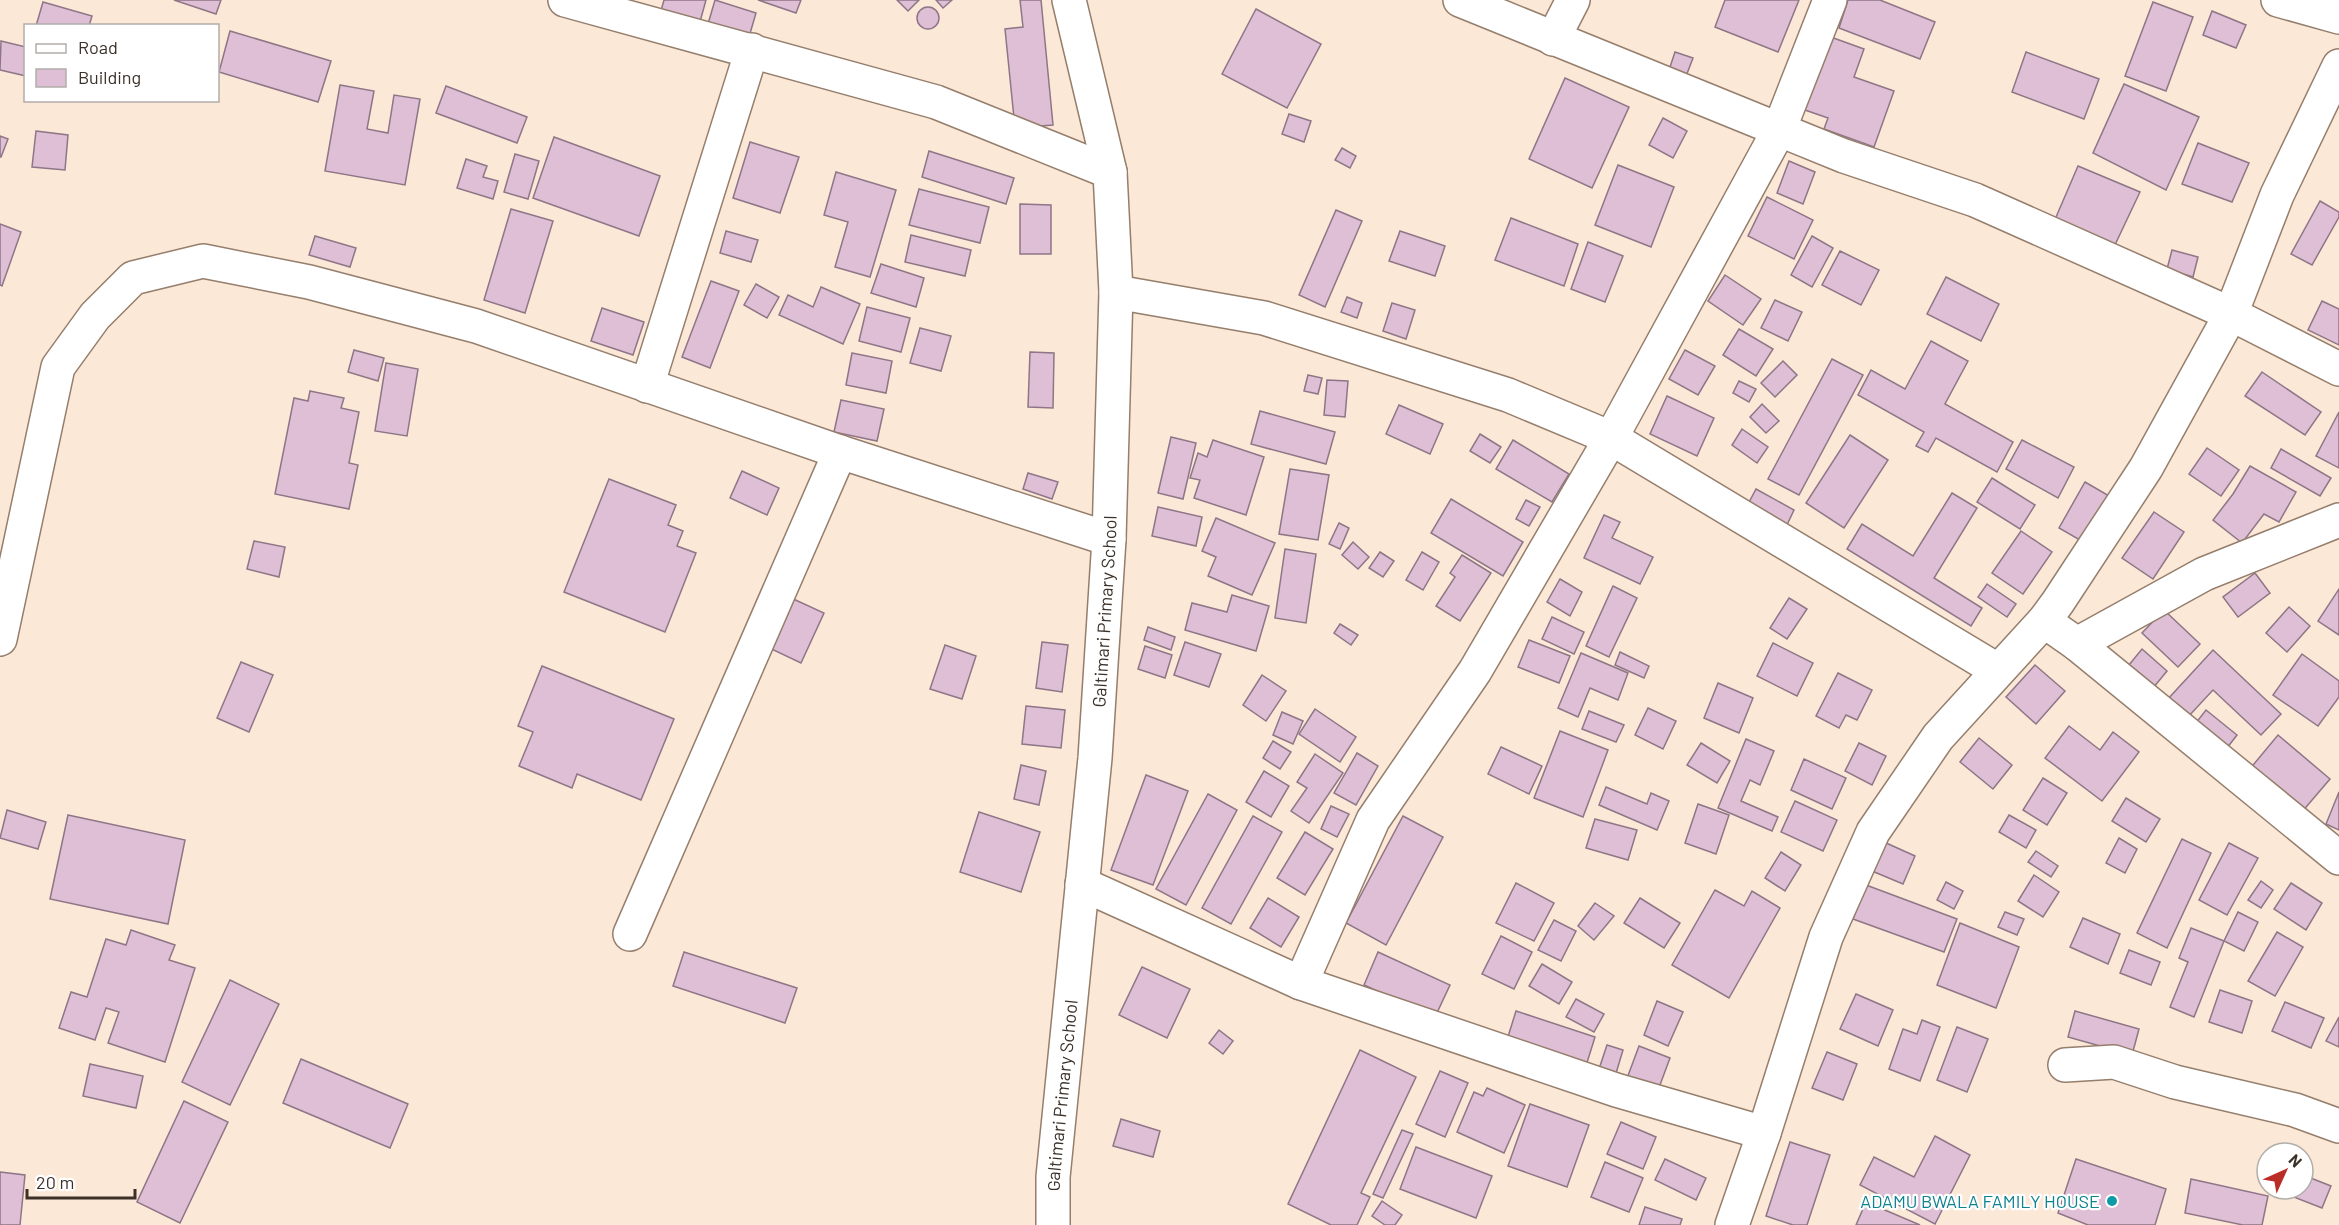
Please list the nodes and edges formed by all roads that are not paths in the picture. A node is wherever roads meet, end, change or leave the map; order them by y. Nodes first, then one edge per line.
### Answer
1 (565, 0) edge
2 (1069, 0) edge
3 (1460, 0) edge
4 (1573, 0) edge
5 (1830, 0) edge
6 (2278, 0) edge
7 (2339, 16) edge
8 (1553, 39) junction
9 (752, 50) junction
10 (2339, 66) edge
11 (1779, 130) junction
12 (1110, 172) junction
13 (1116, 292) junction
14 (2231, 314) junction
15 (2339, 369) edge
16 (647, 386) junction
17 (1611, 438) junction
18 (840, 452) junction
19 (2339, 520) edge
20 (1109, 539) junction
21 (2044, 621) junction
22 (0, 639) edge
23 (2077, 644) junction
24 (1997, 670) junction
25 (2339, 858) edge
26 (1082, 884) junction
27 (630, 934) dead end
28 (1301, 983) junction
29 (2065, 1065) dead end
30 (2339, 1126) edge
31 (1764, 1133) junction
32 (1053, 1225) edge
33 (1732, 1225) edge

1 - 9 street
2 - 12 street, Galtimari Primary School
3 - 8 street
4 - 8 street
5 - 11 street
6 - 7 street
8 - 11 street
9 - 12 street
9 - 16 street
10 - 14 street
11 - 14 street
11 - 17 street
12 - 13 street, Galtimari Primary School
13 - 17 street
13 - 20 street, Galtimari Primary School
14 - 15 street
14 - 21 street
16 - 18 street
16 - 22 street
17 - 24 street
17 - 28 street
18 - 20 street
18 - 27 street
19 - 23 street
20 - 26 street, Galtimari Primary School
21 - 23 street
21 - 24 street
23 - 25 street
24 - 31 street
26 - 28 street
26 - 32 street, Galtimari Primary School
28 - 31 street
29 - 30 street
31 - 33 street

